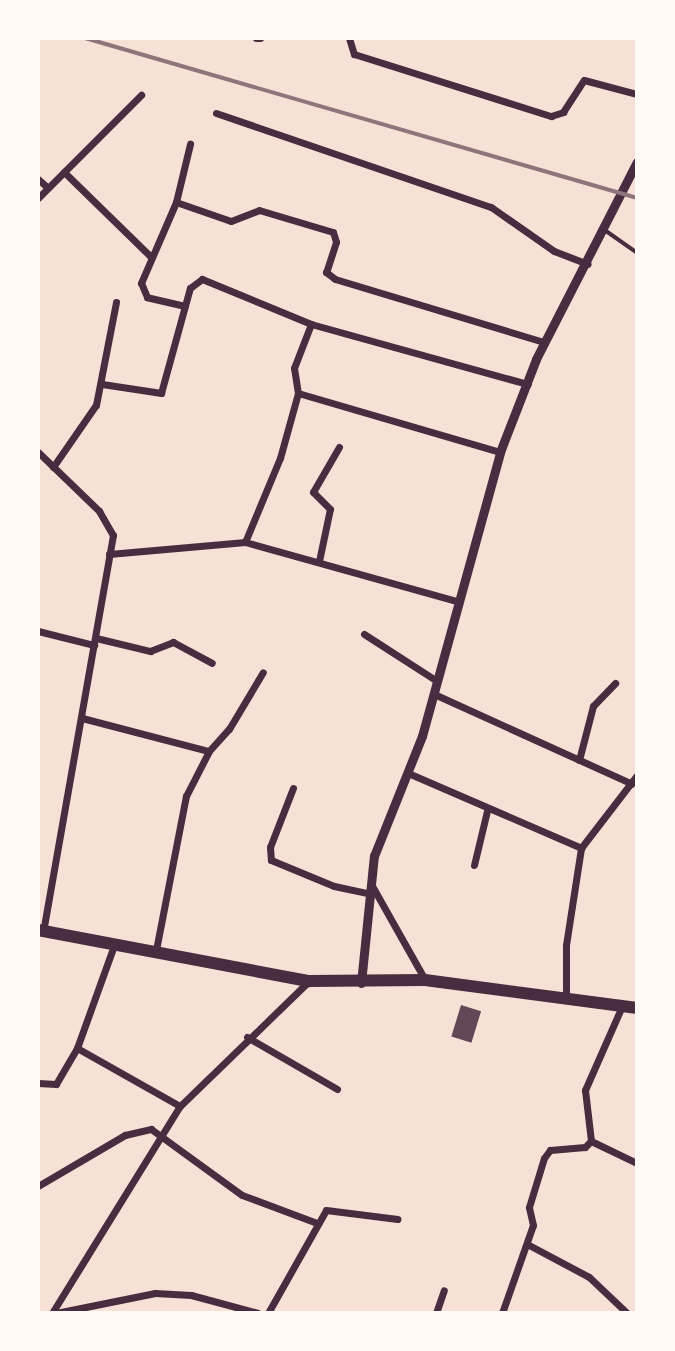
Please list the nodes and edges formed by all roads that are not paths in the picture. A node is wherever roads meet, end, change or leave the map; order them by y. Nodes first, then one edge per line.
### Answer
1 (349, 38) edge
2 (637, 94) edge
3 (141, 95) dead end
4 (216, 113) dead end
5 (190, 144) dead end
6 (636, 168) edge
7 (64, 172) junction
8 (38, 179) edge
9 (48, 188) junction
10 (38, 198) edge
11 (176, 202) junction
12 (606, 231) junction
13 (637, 253) edge
14 (151, 257) junction
15 (588, 264) junction
16 (116, 302) dead end
17 (185, 306) junction
18 (311, 324) junction
19 (544, 342) junction
20 (102, 384) junction
21 (528, 384) junction
22 (298, 393) junction
23 (339, 447) dead end
24 (38, 452) edge
25 (500, 452) junction
26 (53, 467) junction
27 (245, 542) junction
28 (109, 554) junction
29 (319, 561) junction
30 (456, 601) junction
31 (38, 631) edge
32 (364, 634) dead end
33 (95, 642) junction
34 (212, 663) dead end
35 (263, 672) dead end
36 (437, 681) junction
37 (615, 683) dead end
38 (434, 694) junction
39 (82, 718) junction
40 (209, 751) junction
41 (579, 760) junction
42 (408, 773) junction
43 (637, 775) edge
44 (632, 784) junction
45 (293, 788) dead end
46 (487, 811) junction
47 (581, 848) junction
48 (474, 865) dead end
49 (369, 881) junction
50 (366, 893) junction
51 (40, 935) edge
52 (114, 945) junction
53 (156, 950) junction
54 (425, 980) junction
55 (309, 981) junction
56 (361, 983) junction
57 (566, 1002) junction
58 (622, 1006) junction
59 (637, 1008) edge
60 (247, 1037) junction
61 (77, 1048) junction
62 (38, 1083) edge
63 (337, 1089) dead end
64 (180, 1106) junction
65 (161, 1132) junction
66 (591, 1141) junction
67 (637, 1163) edge
68 (38, 1186) edge
69 (397, 1219) dead end
70 (317, 1223) junction
71 (527, 1244) junction
72 (444, 1290) dead end
73 (123, 1303) junction
74 (54, 1313) edge
75 (117, 1313) edge
76 (258, 1313) edge
77 (268, 1313) edge
78 (436, 1313) edge
79 (502, 1313) edge
80 (627, 1313) edge

1 - 2 street
3 - 7 street
4 - 15 street
5 - 11 street
6 - 12 street
7 - 9 street
7 - 14 street
8 - 9 street
9 - 10 street
11 - 14 street
11 - 19 street
12 - 13 lane
12 - 15 street
14 - 17 street
15 - 19 street
16 - 20 street
17 - 18 street
17 - 20 street
18 - 21 street
18 - 22 street
19 - 21 street
20 - 26 street
21 - 25 street
22 - 25 street
22 - 27 street
23 - 29 street
24 - 26 street
25 - 30 street
26 - 28 street
27 - 28 street
27 - 29 street
28 - 33 street
29 - 30 street
30 - 36 street
31 - 33 street
32 - 36 street
33 - 34 street
33 - 39 street
35 - 40 street
36 - 38 street
37 - 41 street
38 - 41 street
38 - 42 street
39 - 40 street
39 - 51 street
40 - 53 street
41 - 44 street
42 - 46 street
42 - 49 street
43 - 44 street
44 - 47 street
45 - 50 street
46 - 47 street
46 - 48 street
47 - 57 street
49 - 50 street
49 - 54 street
50 - 56 street
51 - 52 highway
52 - 53 highway
52 - 61 street
53 - 55 highway
54 - 56 highway
54 - 57 highway
55 - 56 highway
55 - 60 street
57 - 58 highway
58 - 59 highway
58 - 66 street
60 - 63 street
60 - 64 street
61 - 62 street
61 - 64 street
64 - 65 street
65 - 68 street
65 - 70 street
65 - 74 street
66 - 67 street
66 - 71 street
69 - 70 street
70 - 77 street
71 - 79 street
71 - 80 street
72 - 78 street
73 - 74 street
73 - 75 street
73 - 76 street

